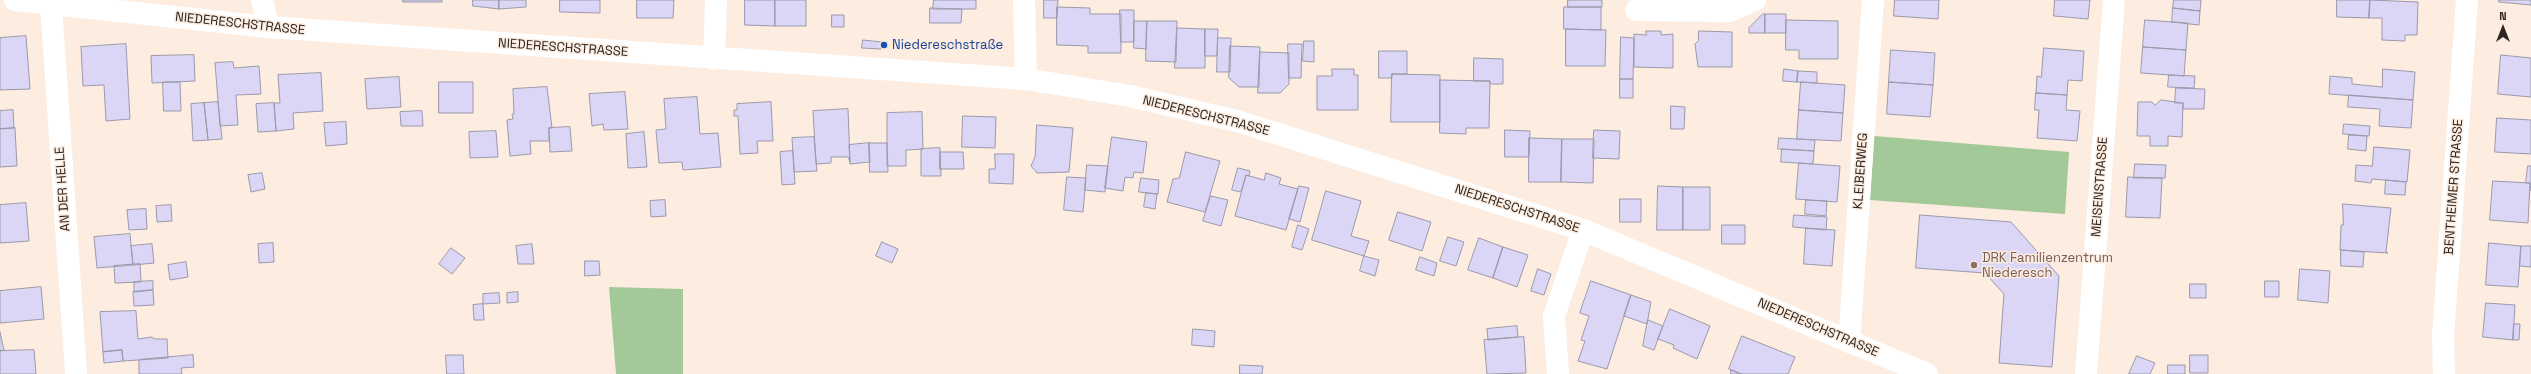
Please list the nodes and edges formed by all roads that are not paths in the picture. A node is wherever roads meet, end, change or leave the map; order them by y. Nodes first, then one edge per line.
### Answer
1 (15, 0) edge
2 (262, 0) edge
3 (716, 0) edge
4 (1024, 0) edge
5 (1754, 0) edge
6 (1873, 0) edge
7 (2114, 0) edge
8 (2467, 0) edge
9 (51, 4) junction
10 (1636, 10) dead end
11 (268, 27) junction
12 (714, 59) junction
13 (1026, 79) junction
14 (1583, 230) junction
15 (1849, 342) junction
16 (76, 374) edge
17 (1558, 374) edge
18 (1927, 374) edge
19 (2086, 374) edge
20 (2444, 374) edge

1 - 9 street, NIEDERESCHSTRASSE
2 - 11 street
3 - 12 street
4 - 13 street
5 - 10 street
6 - 15 street, KLEIBERWEG
7 - 19 street, MEISENSTRASSE
8 - 20 street, BENTHEIMER STRASSE
9 - 11 street, NIEDERESCHSTRASSE
9 - 16 street, AN DER HELLE
11 - 12 street, NIEDERESCHSTRASSE
12 - 13 street, NIEDERESCHSTRASSE
13 - 14 street, NIEDERESCHSTRASSE
14 - 15 street, NIEDERESCHSTRASSE
14 - 17 street
15 - 18 street, NIEDERESCHSTRASSE

